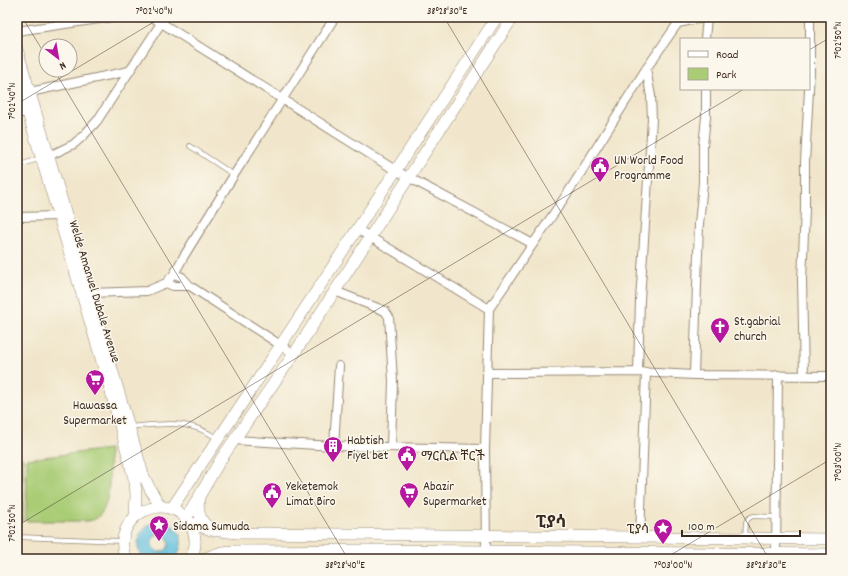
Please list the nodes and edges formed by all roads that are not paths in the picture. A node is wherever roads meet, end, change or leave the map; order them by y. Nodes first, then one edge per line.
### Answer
1 (113, 17) edge
2 (152, 17) edge
3 (335, 17) edge
4 (497, 17) edge
5 (513, 17) edge
6 (707, 17) edge
7 (810, 17) edge
8 (163, 20) edge
9 (677, 20) edge
10 (17, 31) edge
11 (705, 38) edge
12 (810, 38) edge
13 (810, 38) edge
14 (17, 49) edge
15 (472, 55) junction
16 (483, 63) junction
17 (646, 69) junction
18 (129, 72) junction
19 (810, 72) edge
20 (17, 76) edge
21 (706, 90) edge
22 (809, 90) edge
23 (30, 92) junction
24 (282, 100) junction
25 (23, 113) edge
26 (190, 146) dead end
27 (45, 157) junction
28 (17, 166) edge
29 (395, 170) junction
30 (234, 175) junction
31 (408, 177) junction
32 (59, 216) junction
33 (17, 218) edge
34 (357, 229) junction
35 (371, 236) junction
36 (533, 244) junction
37 (174, 274) junction
38 (166, 283) junction
39 (190, 286) junction
40 (335, 291) junction
41 (90, 293) junction
42 (489, 308) junction
43 (281, 346) junction
44 (294, 354) junction
45 (339, 366) dead end
46 (642, 372) junction
47 (487, 373) junction
48 (694, 375) junction
49 (778, 375) junction
50 (804, 376) junction
51 (831, 376) edge
52 (129, 427) junction
53 (218, 439) junction
54 (234, 440) junction
55 (334, 446) junction
56 (391, 447) junction
57 (485, 449) junction
58 (199, 496) junction
59 (166, 508) junction
60 (135, 516) junction
61 (777, 517) junction
62 (188, 521) junction
63 (211, 530) junction
64 (371, 535) junction
65 (486, 536) junction
66 (603, 536) junction
67 (17, 537) edge
68 (640, 537) junction
69 (745, 538) junction
70 (776, 538) junction
71 (831, 539) edge
72 (123, 540) junction
73 (486, 552) junction
74 (776, 553) junction
75 (831, 554) edge
76 (371, 555) edge
77 (603, 555) edge
78 (126, 559) edge
79 (191, 559) edge
80 (203, 559) edge

1 - 10 street
2 - 8 street
3 - 24 street
4 - 15 main road
5 - 16 main road
6 - 9 street
6 - 11 street
7 - 12 street
8 - 18 street
8 - 24 street
9 - 17 street
13 - 19 street
14 - 23 main road
15 - 16 main road
15 - 29 main road
16 - 31 main road
17 - 36 street
17 - 46 street
18 - 23 street
18 - 27 street
20 - 25 main road, Welde Amanuel Dubale Avenue
21 - 48 street
22 - 50 street
23 - 27 main road
24 - 29 street
24 - 30 street
25 - 27 main road, Welde Amanuel Dubale Avenue
26 - 30 lane
27 - 28 lane
27 - 32 main road, Welde Amanuel Dubale Avenue
27 - 41 main road
29 - 31 street
29 - 34 main road
30 - 37 street
31 - 35 main road
31 - 36 street
32 - 33 street
32 - 60 main road, Welde Amanuel Dubale Avenue
34 - 35 street
34 - 43 main road
35 - 40 main road
35 - 42 street
36 - 42 street
37 - 38 street
37 - 39 street
38 - 39 street
38 - 41 street
39 - 43 street
40 - 44 main road
40 - 56 street
41 - 52 main road
42 - 47 street
43 - 44 street
43 - 53 main road
44 - 54 main road
45 - 55 street
46 - 47 street
46 - 48 street
46 - 68 street
47 - 57 street
48 - 49 street
49 - 50 street
49 - 61 street
50 - 51 street
52 - 53 lane
52 - 59 main road
53 - 59 main road
54 - 55 street
54 - 58 main road
55 - 56 street
56 - 57 street
57 - 65 street
58 - 62 main road
58 - 63 main road
59 - 60 main road
59 - 62 main road
60 - 72 main road
61 - 69 lane
61 - 70 street
62 - 63 main road
62 - 79 main road
63 - 64 main road
64 - 65 main road
64 - 76 main road
65 - 66 main road
65 - 73 street
66 - 68 main road
66 - 77 main road
67 - 72 lane
68 - 69 main road
69 - 70 main road
70 - 71 main road
70 - 74 street
72 - 78 main road
73 - 76 main road
73 - 77 main road
74 - 75 main road
74 - 77 main road
76 - 80 main road

